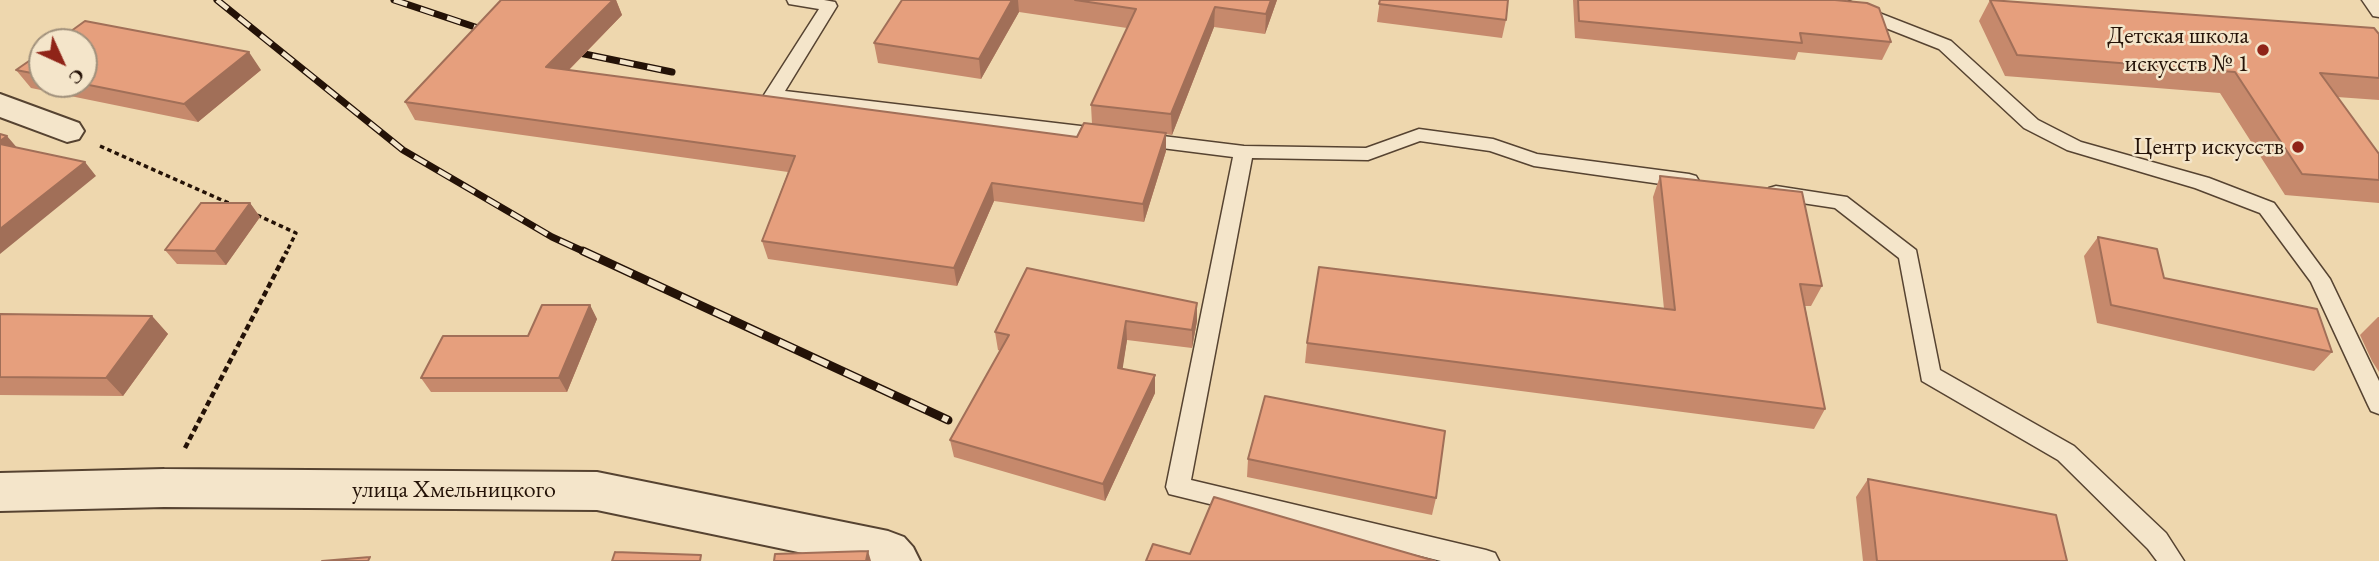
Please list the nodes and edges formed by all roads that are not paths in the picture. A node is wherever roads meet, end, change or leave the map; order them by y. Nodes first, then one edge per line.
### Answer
1 (795, 0) edge
2 (1831, 0) edge
3 (2370, 0) edge
4 (2379, 12) edge
5 (0, 105) edge
6 (67, 131) road end
7 (1244, 152) junction
8 (1707, 184) edge
9 (1760, 191) edge
10 (2379, 405) edge
11 (0, 492) edge
12 (897, 561) edge
13 (1486, 561) edge
14 (2171, 561) edge

1 - 7 lane
2 - 10 lane
3 - 4 lane
5 - 6 street
7 - 8 lane
7 - 13 lane
9 - 14 lane
11 - 12 street, улица Хмельницкого

